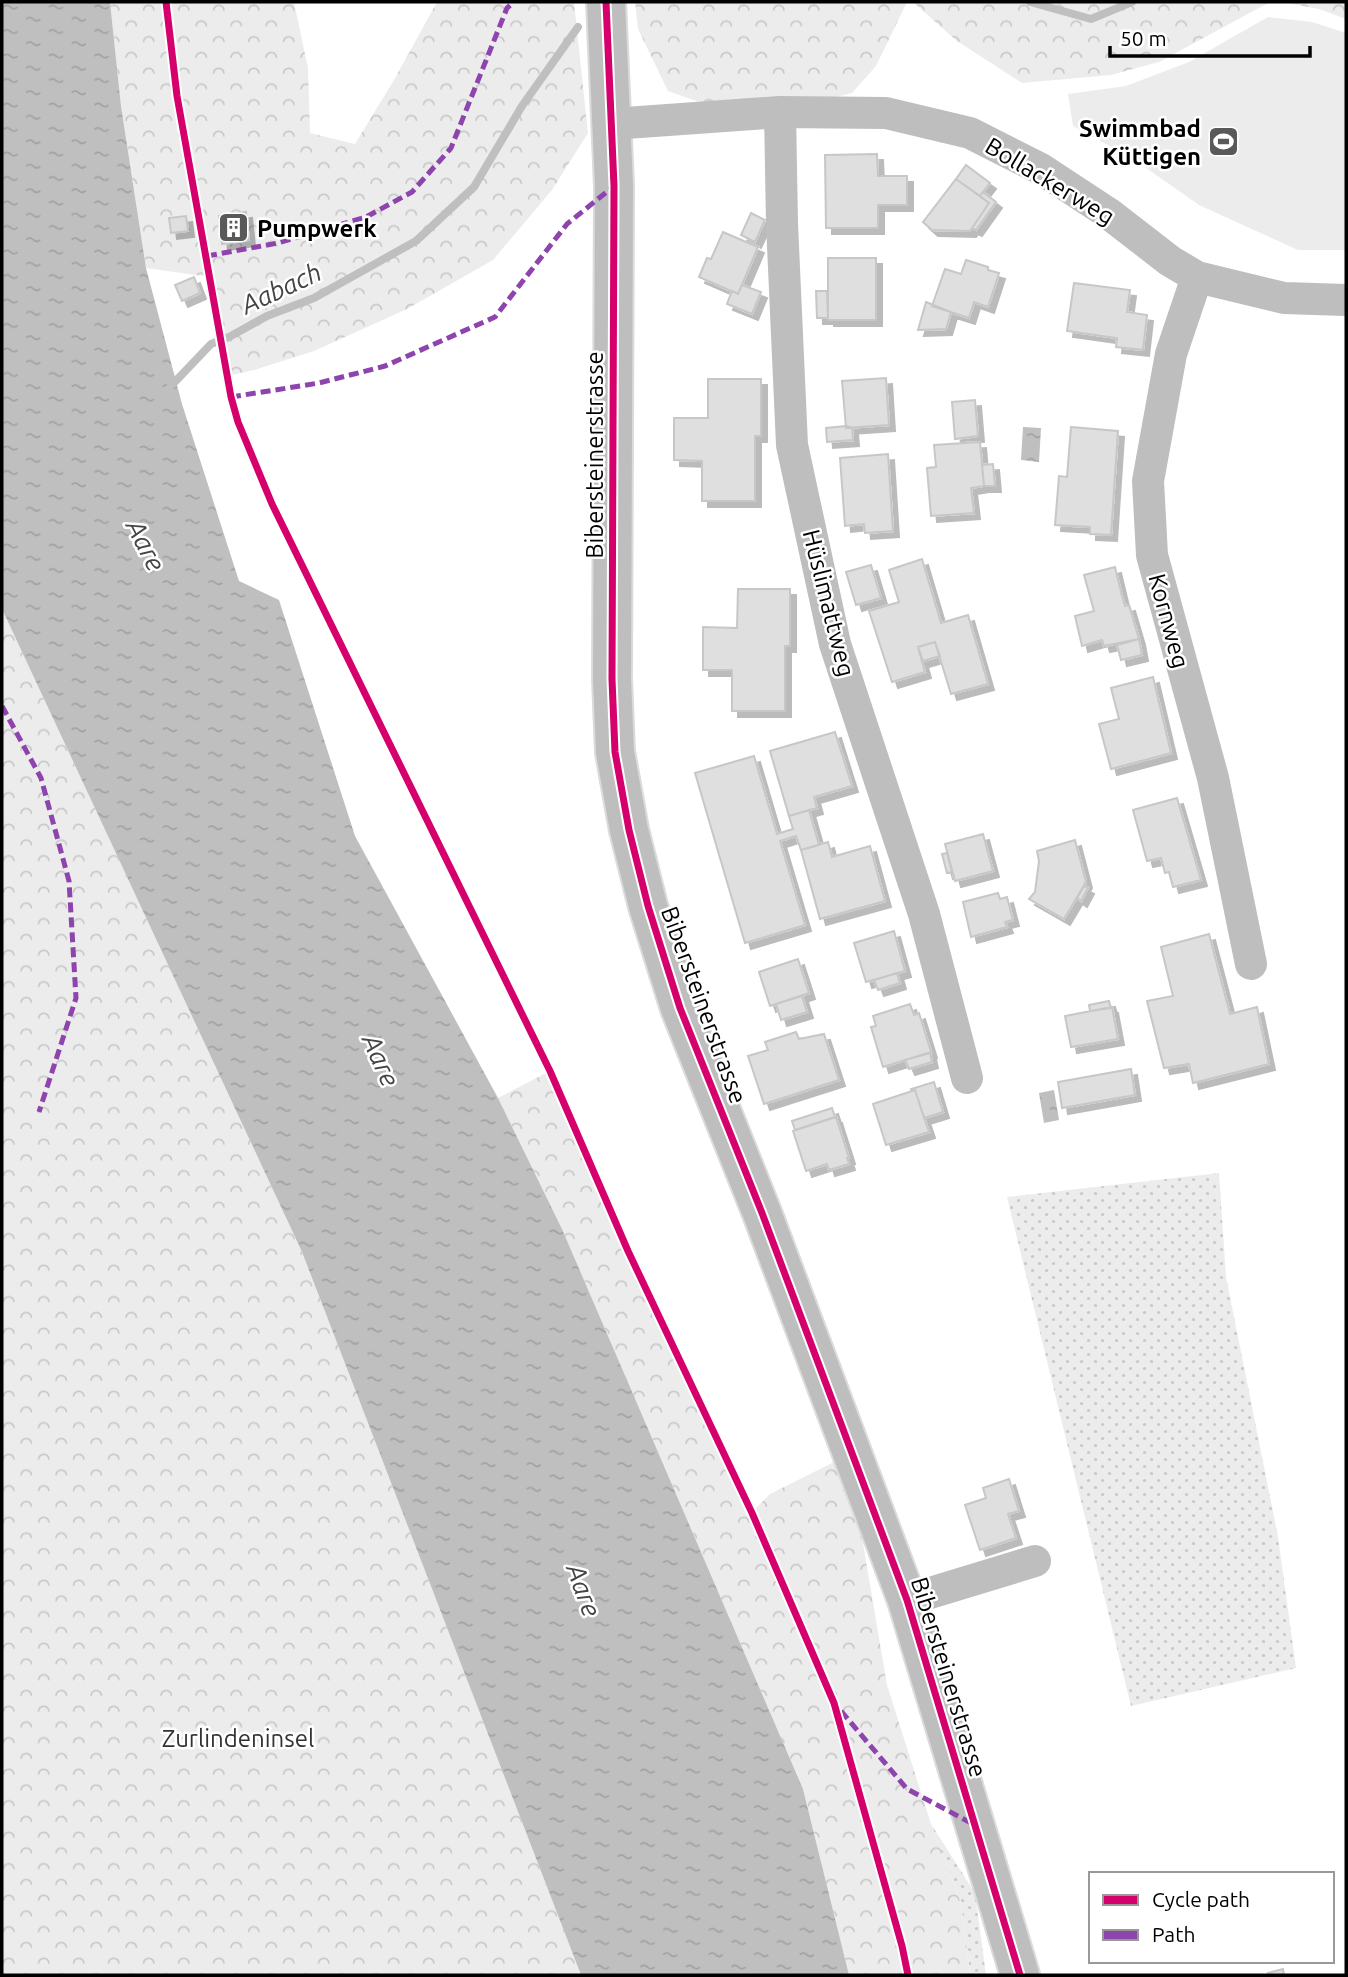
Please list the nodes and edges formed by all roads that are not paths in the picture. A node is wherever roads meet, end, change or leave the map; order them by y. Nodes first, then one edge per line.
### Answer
1 (606, 2) edge
2 (780, 112) junction
3 (612, 124) junction
4 (1197, 277) junction
5 (1346, 300) edge
6 (1251, 964) dead end
7 (967, 1078) dead end
8 (1035, 1561) dead end
9 (907, 1600) junction
10 (1020, 1975) edge

1 - 3 main road, Bibersteinerstrasse
2 - 3 street, Bollackerweg
2 - 4 street, Bollackerweg
2 - 7 street, Hüslimattweg
3 - 9 main road, Bibersteinerstrasse
4 - 5 street, Bollackerweg
4 - 6 street, Kornweg
8 - 9 street
9 - 10 main road, Bibersteinerstrasse

